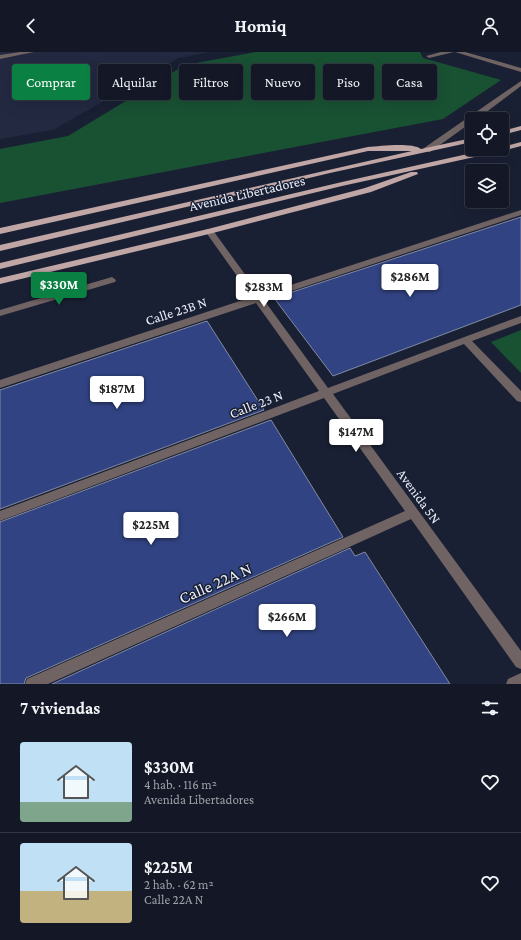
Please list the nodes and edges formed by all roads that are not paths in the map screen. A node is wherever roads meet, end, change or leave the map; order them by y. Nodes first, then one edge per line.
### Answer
1 (30, 52) edge
2 (451, 52) edge
3 (458, 52) edge
4 (430, 56) dead end
5 (0, 57) edge
6 (521, 70) edge
7 (521, 83) edge
8 (482, 112) edge
9 (465, 124) edge
10 (521, 128) edge
11 (509, 131) edge
12 (465, 142) edge
13 (521, 144) edge
14 (509, 147) edge
15 (427, 150) junction
16 (471, 156) edge
17 (454, 160) junction
18 (521, 212) edge
19 (0, 231) edge
20 (209, 231) junction
21 (0, 248) edge
22 (0, 266) edge
23 (112, 280) dead end
24 (0, 281) edge
25 (258, 299) junction
26 (0, 313) edge
27 (521, 319) edge
28 (465, 340) junction
29 (0, 384) edge
30 (326, 392) junction
31 (521, 398) edge
32 (413, 513) junction
33 (0, 516) edge
34 (521, 662) edge
35 (521, 680) edge
36 (32, 684) edge
37 (513, 684) edge

1 - 5 street
2 - 4 street
3 - 6 street
7 - 8 street
9 - 15 street
10 - 11 main road
12 - 15 main road, Avenida Libertadores
13 - 14 main road, Avenida Libertadores
15 - 19 main road
15 - 21 main road, Avenida Libertadores
16 - 17 main road, Avenida Libertadores
17 - 20 main road
17 - 22 main road, Avenida Libertadores
18 - 25 street, Calle 23B N
20 - 24 main road
20 - 25 street, Avenida 5N
23 - 26 street
25 - 29 street, Calle 23B N
25 - 30 street, Avenida 5N
27 - 28 street, Calle 23 N
28 - 30 street, Calle 23 N
28 - 31 street
30 - 32 street, Avenida 5N
30 - 33 street, Calle 23 N
32 - 34 street, Avenida 5N
32 - 36 street, Calle 22A N
35 - 37 street

